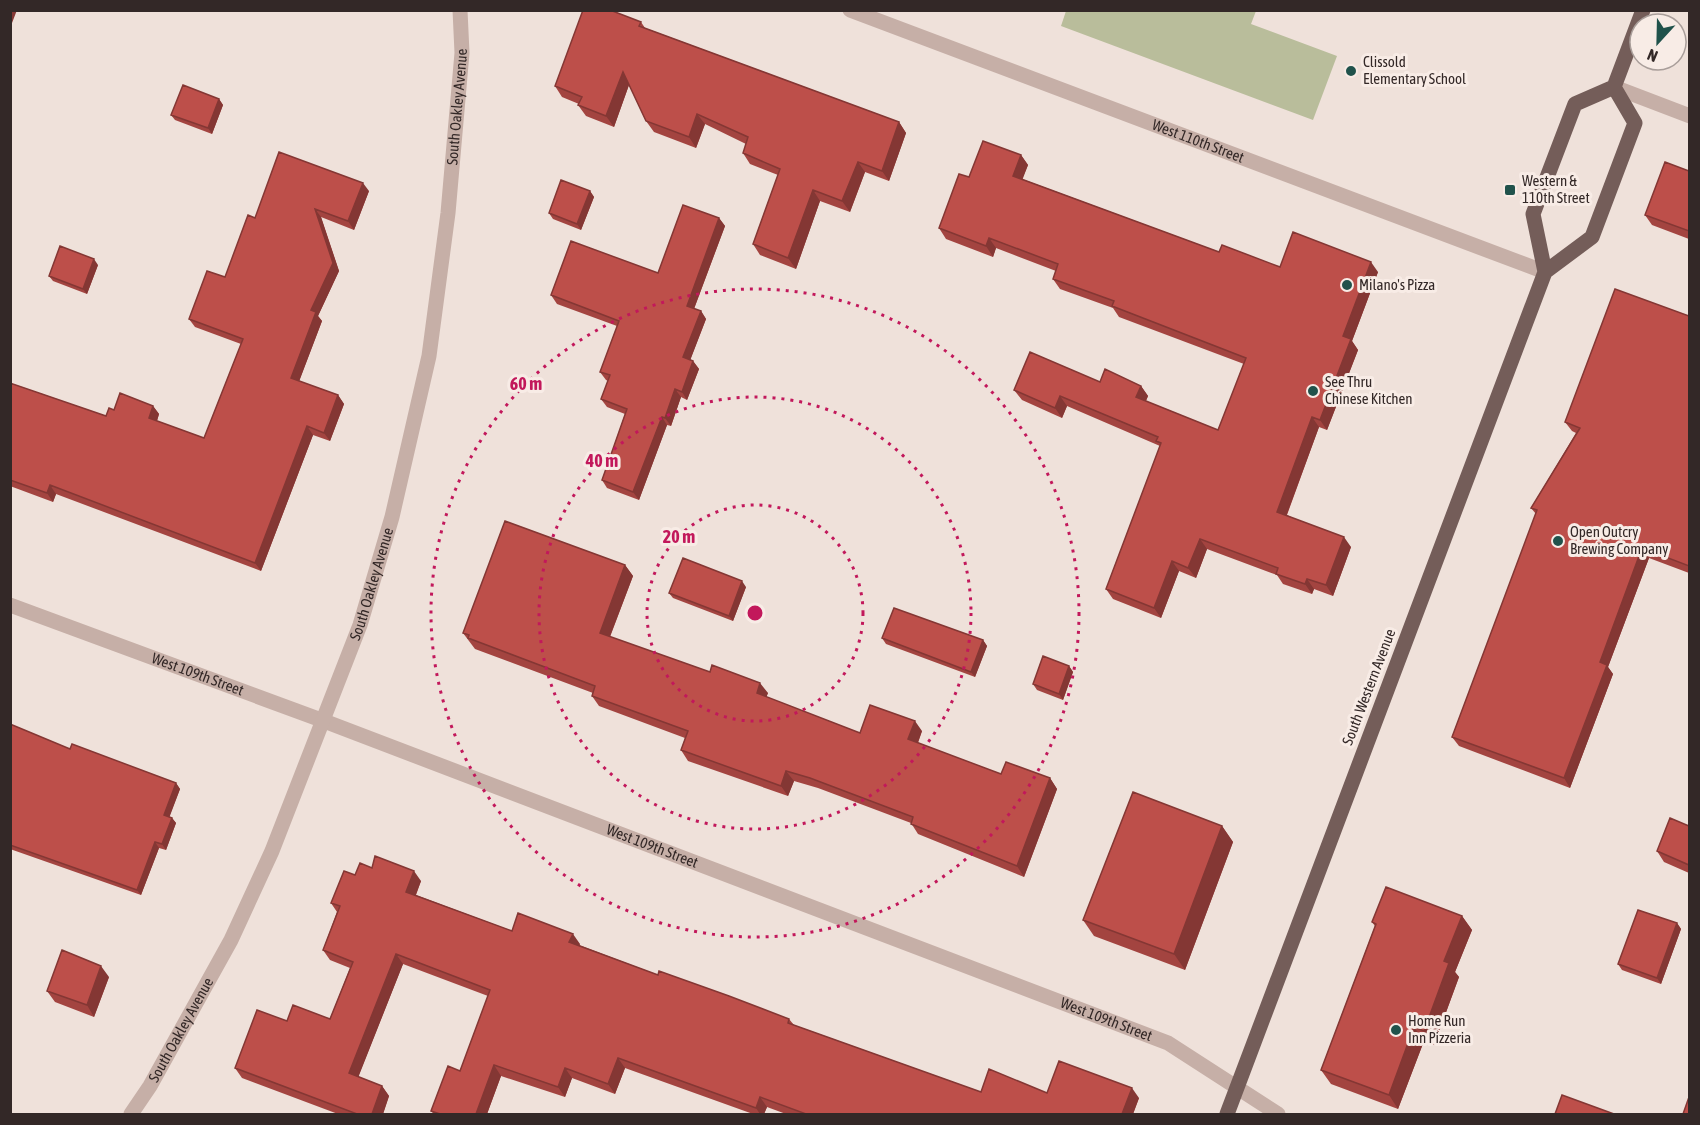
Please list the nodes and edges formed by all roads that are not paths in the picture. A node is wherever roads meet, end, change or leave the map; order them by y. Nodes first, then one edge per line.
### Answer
1 (460, 10) edge
2 (850, 10) edge
3 (1643, 10) edge
4 (1614, 87) junction
5 (1689, 116) edge
6 (1545, 272) junction
7 (10, 605) edge
8 (324, 721) junction
9 (1237, 1087) junction
10 (131, 1114) edge
11 (1227, 1114) edge
12 (1278, 1114) edge

1 - 8 street, South Oakley Avenue
2 - 6 street, West 110th Street
3 - 4 main road
4 - 5 street
4 - 6 main road
4 - 6 main road
6 - 9 main road, South Western Avenue
7 - 8 street, West 109th Street
8 - 9 street, West 109th Street
8 - 10 street, South Oakley Avenue
9 - 11 main road, South Western Avenue
9 - 12 street, West 109th Street

